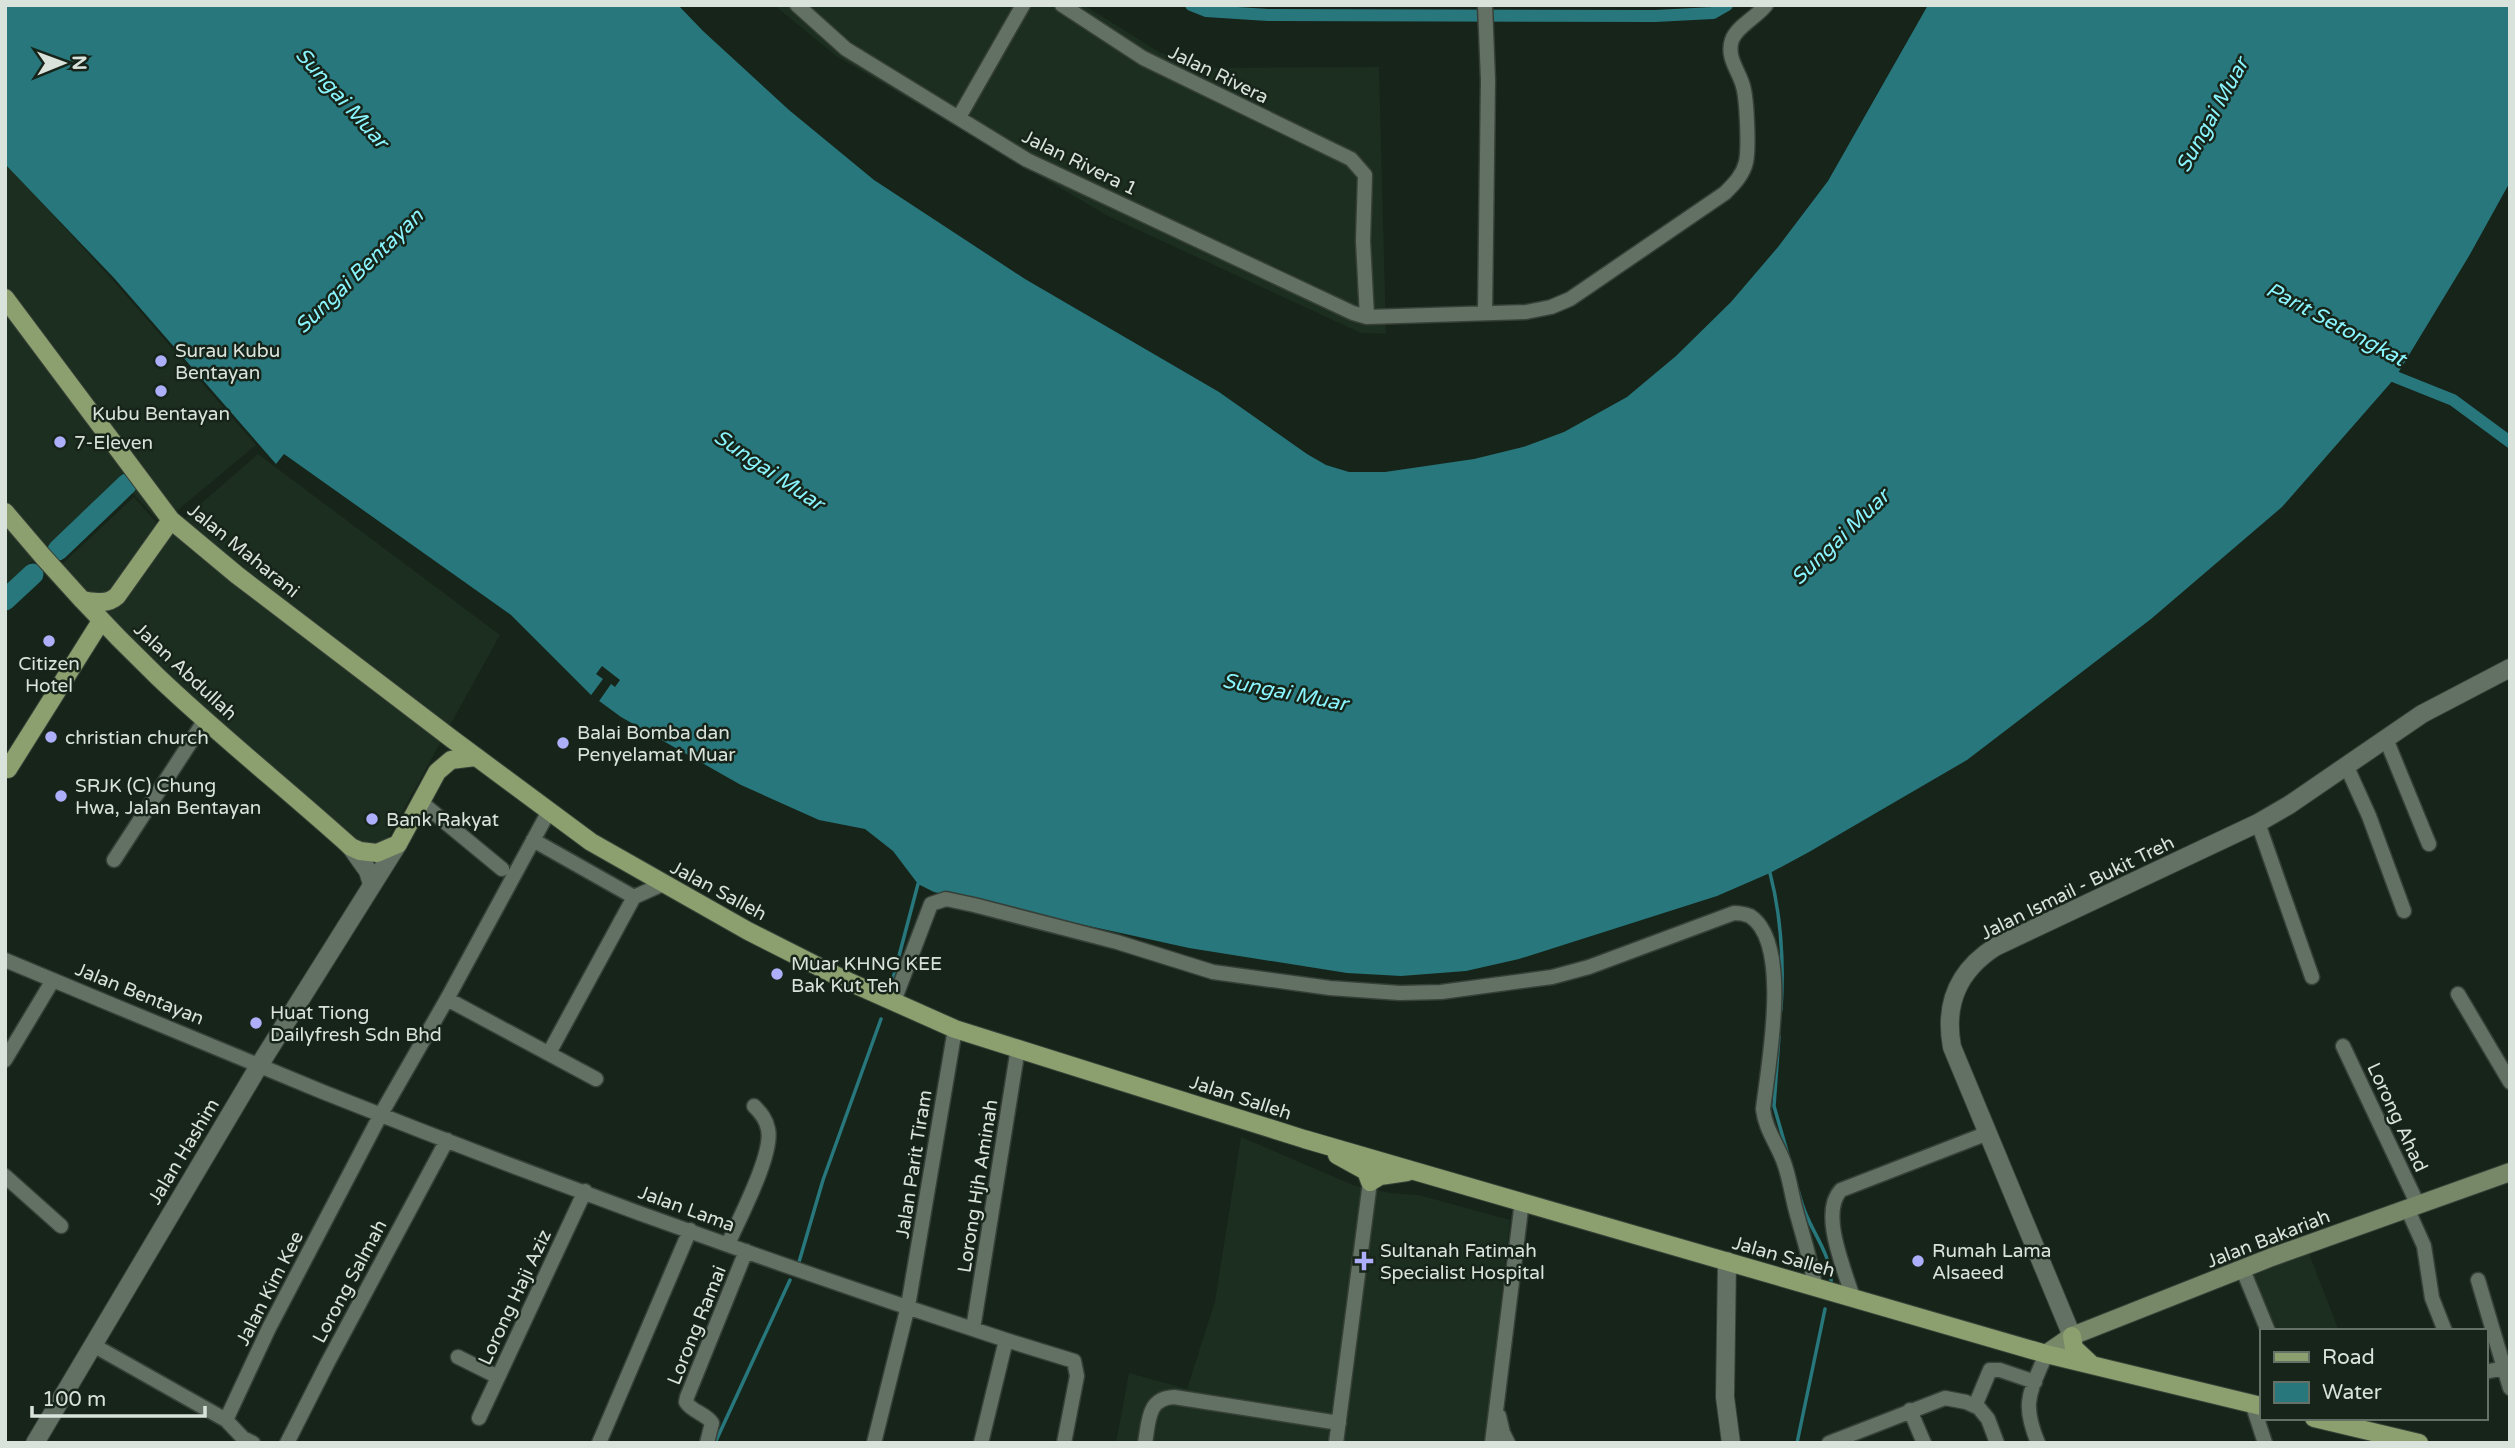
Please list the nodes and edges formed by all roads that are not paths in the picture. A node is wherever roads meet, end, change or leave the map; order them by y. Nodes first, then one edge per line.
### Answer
1 (797, 5) edge
2 (1023, 5) edge
3 (1062, 5) edge
4 (1485, 5) edge
5 (1766, 5) edge
6 (959, 117) junction
7 (5, 298) edge
8 (1485, 313) junction
9 (1367, 317) junction
10 (5, 512) edge
11 (171, 520) junction
12 (82, 600) junction
13 (101, 621) junction
14 (2510, 668) edge
15 (427, 719) junction
16 (205, 720) junction
17 (2386, 738) junction
18 (475, 757) junction
19 (2346, 765) junction
20 (6, 770) edge
21 (437, 772) junction
22 (422, 803) junction
23 (549, 811) junction
24 (2258, 822) junction
25 (533, 840) junction
26 (398, 844) junction
27 (2429, 844) dead end
28 (351, 847) junction
29 (114, 860) dead end
30 (502, 869) dead end
31 (372, 884) junction
32 (663, 884) junction
33 (634, 897) junction
34 (2404, 912) dead end
35 (5, 960) edge
36 (2312, 977) dead end
37 (53, 980) junction
38 (2458, 994) dead end
39 (447, 999) junction
40 (894, 1001) junction
41 (955, 1029) junction
42 (2343, 1046) dead end
43 (1018, 1048) junction
44 (549, 1053) junction
45 (5, 1059) edge
46 (260, 1064) junction
47 (596, 1079) dead end
48 (2510, 1082) edge
49 (754, 1106) dead end
50 (381, 1114) junction
51 (1988, 1133) junction
52 (447, 1140) junction
53 (1316, 1142) junction
54 (1418, 1171) junction
55 (2510, 1172) edge
56 (5, 1176) edge
57 (1370, 1182) junction
58 (585, 1191) junction
59 (1522, 1201) junction
60 (2413, 1207) junction
61 (61, 1226) dead end
62 (690, 1230) junction
63 (728, 1244) junction
64 (746, 1251) junction
65 (1727, 1261) junction
66 (2243, 1270) junction
67 (2477, 1280) dead end
68 (1815, 1287) junction
69 (1853, 1298) junction
70 (908, 1306) junction
71 (973, 1329) junction
72 (2267, 1329) edge
73 (2444, 1329) edge
74 (2072, 1336) junction
75 (1006, 1340) junction
76 (93, 1345) junction
77 (2046, 1354) junction
78 (458, 1357) dead end
79 (2094, 1366) junction
80 (2504, 1368) junction
81 (2487, 1372) edge
82 (498, 1377) junction
83 (2035, 1382) junction
84 (2510, 1388) edge
85 (1498, 1404) junction
86 (2256, 1405) edge
87 (1975, 1406) junction
88 (1910, 1410) junction
89 (479, 1418) dead end
90 (226, 1420) junction
91 (2320, 1420) edge
92 (1339, 1423) junction
93 (2374, 1437) edge
94 (246, 1441) edge
95 (34, 1443) edge
96 (287, 1443) edge
97 (599, 1443) edge
98 (707, 1443) edge
99 (874, 1443) edge
100 (981, 1443) edge
101 (1064, 1443) edge
102 (1144, 1443) edge
103 (1336, 1443) edge
104 (1492, 1443) edge
105 (1508, 1443) edge
106 (1731, 1443) edge
107 (1829, 1443) edge
108 (1924, 1443) edge
109 (1997, 1443) edge
110 (2038, 1443) edge
111 (2265, 1443) edge
112 (2417, 1443) edge

1 - 6 street, Jalan Rivera 1
2 - 6 street
3 - 9 street, Jalan Rivera
4 - 8 street
5 - 8 street
6 - 9 street, Jalan Rivera 1
7 - 11 main road, Jalan Maharani
8 - 9 street
10 - 12 main road, Jalan Abdullah
11 - 12 main road
11 - 15 main road, Jalan Maharani
12 - 13 main road, Jalan Abdullah
13 - 16 main road, Jalan Abdullah
13 - 20 main road
14 - 17 street, Jalan Ismail - Bukit Treh
15 - 18 main road, Jalan Maharani
15 - 21 main road
16 - 28 main road, Jalan Abdullah
16 - 29 street
17 - 19 street, Jalan Ismail - Bukit Treh
17 - 27 street
18 - 21 main road
18 - 23 main road, Jalan Salleh
19 - 24 street, Jalan Ismail - Bukit Treh
19 - 34 street
21 - 22 main road
22 - 26 main road
22 - 30 street
23 - 25 street, Jalan Kim Kee
23 - 32 main road, Jalan Salleh
24 - 36 street
24 - 51 street, Jalan Ismail - Bukit Treh
25 - 33 street
25 - 39 street, Jalan Kim Kee
26 - 28 main road
26 - 31 street, Jalan Hashim
28 - 31 street
31 - 46 street, Jalan Hashim
32 - 33 street
32 - 40 main road, Jalan Salleh
33 - 44 street
35 - 37 street, Jalan Bentayan
37 - 45 street
37 - 46 street, Jalan Bentayan
38 - 48 street
39 - 44 street
39 - 50 street, Jalan Kim Kee
40 - 41 main road, Jalan Salleh
40 - 68 street
41 - 43 main road, Jalan Salleh
41 - 70 street, Jalan Parit Tiram
42 - 60 street, Lorong Ahad
43 - 53 main road, Jalan Salleh
43 - 71 street, Lorong Hjh Aminah
44 - 47 street
46 - 50 street, Jalan Lama
46 - 76 street, Jalan Hashim
49 - 63 street
50 - 52 street, Jalan Lama
50 - 90 street, Jalan Kim Kee
51 - 69 street
51 - 74 street, Jalan Ismail - Bukit Treh
52 - 58 street, Jalan Lama
52 - 96 street, Lorong Salmah
53 - 54 main road, Jalan Salleh
53 - 57 main road
54 - 57 main road
54 - 59 main road, Jalan Salleh
55 - 60 main road, Jalan Bakariah
56 - 61 street
57 - 92 street
58 - 62 street, Jalan Lama
58 - 82 street, Lorong Haji Aziz
59 - 65 main road, Jalan Salleh
59 - 85 street
60 - 66 main road, Jalan Bakariah
60 - 73 street, Lorong Ahad
62 - 63 street, Jalan Lama
62 - 97 street
63 - 64 street, Jalan Lama
64 - 70 street, Jalan Lama
64 - 98 street, Lorong Ramai
65 - 68 main road, Jalan Salleh
65 - 106 street
66 - 72 street
66 - 74 main road, Jalan Bakariah
67 - 80 street
68 - 69 main road, Jalan Salleh
69 - 77 main road, Jalan Salleh
70 - 71 street, Jalan Lama
70 - 99 street, Jalan Parit Tiram
71 - 75 street, Jalan Lama
74 - 77 main road, Jalan Bakariah
74 - 79 main road
75 - 100 street
75 - 101 street, Jalan Lama
76 - 90 street
76 - 95 street, Jalan Hashim
77 - 79 main road, Jalan Salleh
77 - 83 street
78 - 82 street
79 - 86 main road
80 - 81 street
80 - 84 street
82 - 89 street, Lorong Haji Aziz
83 - 87 street
83 - 110 street
85 - 104 street
85 - 105 street
86 - 111 street
87 - 88 street
87 - 109 street
88 - 107 street
88 - 108 street
90 - 94 street
91 - 93 main road
92 - 102 street
92 - 103 street
93 - 112 main road

